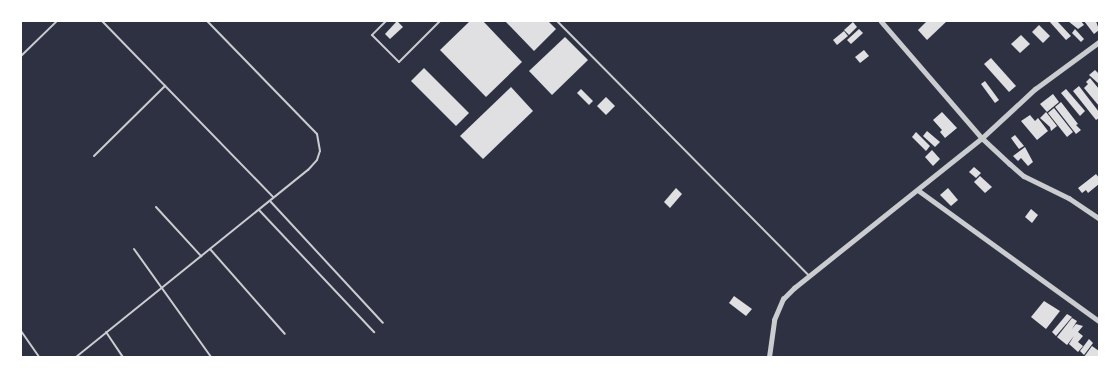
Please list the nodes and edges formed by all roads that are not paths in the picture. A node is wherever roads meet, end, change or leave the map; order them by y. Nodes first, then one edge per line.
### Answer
1 (57, 21) edge
2 (102, 21) edge
3 (207, 21) edge
4 (386, 21) edge
5 (440, 21) edge
6 (557, 21) edge
7 (881, 21) edge
8 (1099, 42) edge
9 (21, 56) edge
10 (165, 86) junction
11 (982, 138) junction
12 (94, 156) dead end
13 (918, 190) junction
14 (274, 198) junction
15 (270, 201) junction
16 (156, 207) dead end
17 (259, 210) junction
18 (1099, 218) edge
19 (134, 249) dead end
20 (210, 249) junction
21 (201, 256) junction
22 (808, 275) junction
23 (163, 287) junction
24 (1099, 321) edge
25 (383, 323) dead end
26 (21, 332) edge
27 (106, 332) junction
28 (374, 332) dead end
29 (285, 334) dead end
30 (39, 357) edge
31 (76, 357) edge
32 (123, 357) edge
33 (211, 357) edge
34 (768, 357) edge

1 - 9 lane
2 - 10 lane
3 - 14 lane
4 - 5 lane
6 - 22 lane
7 - 11 street
8 - 11 street
10 - 12 lane
10 - 14 lane
11 - 13 street
11 - 18 street
13 - 22 street
13 - 24 street
14 - 15 lane
15 - 17 lane
15 - 25 lane
16 - 21 lane
17 - 20 lane
17 - 28 lane
19 - 23 lane
20 - 21 lane
20 - 29 lane
21 - 23 lane
22 - 34 street
23 - 27 lane
23 - 33 lane
26 - 30 lane
27 - 31 lane
27 - 32 lane

